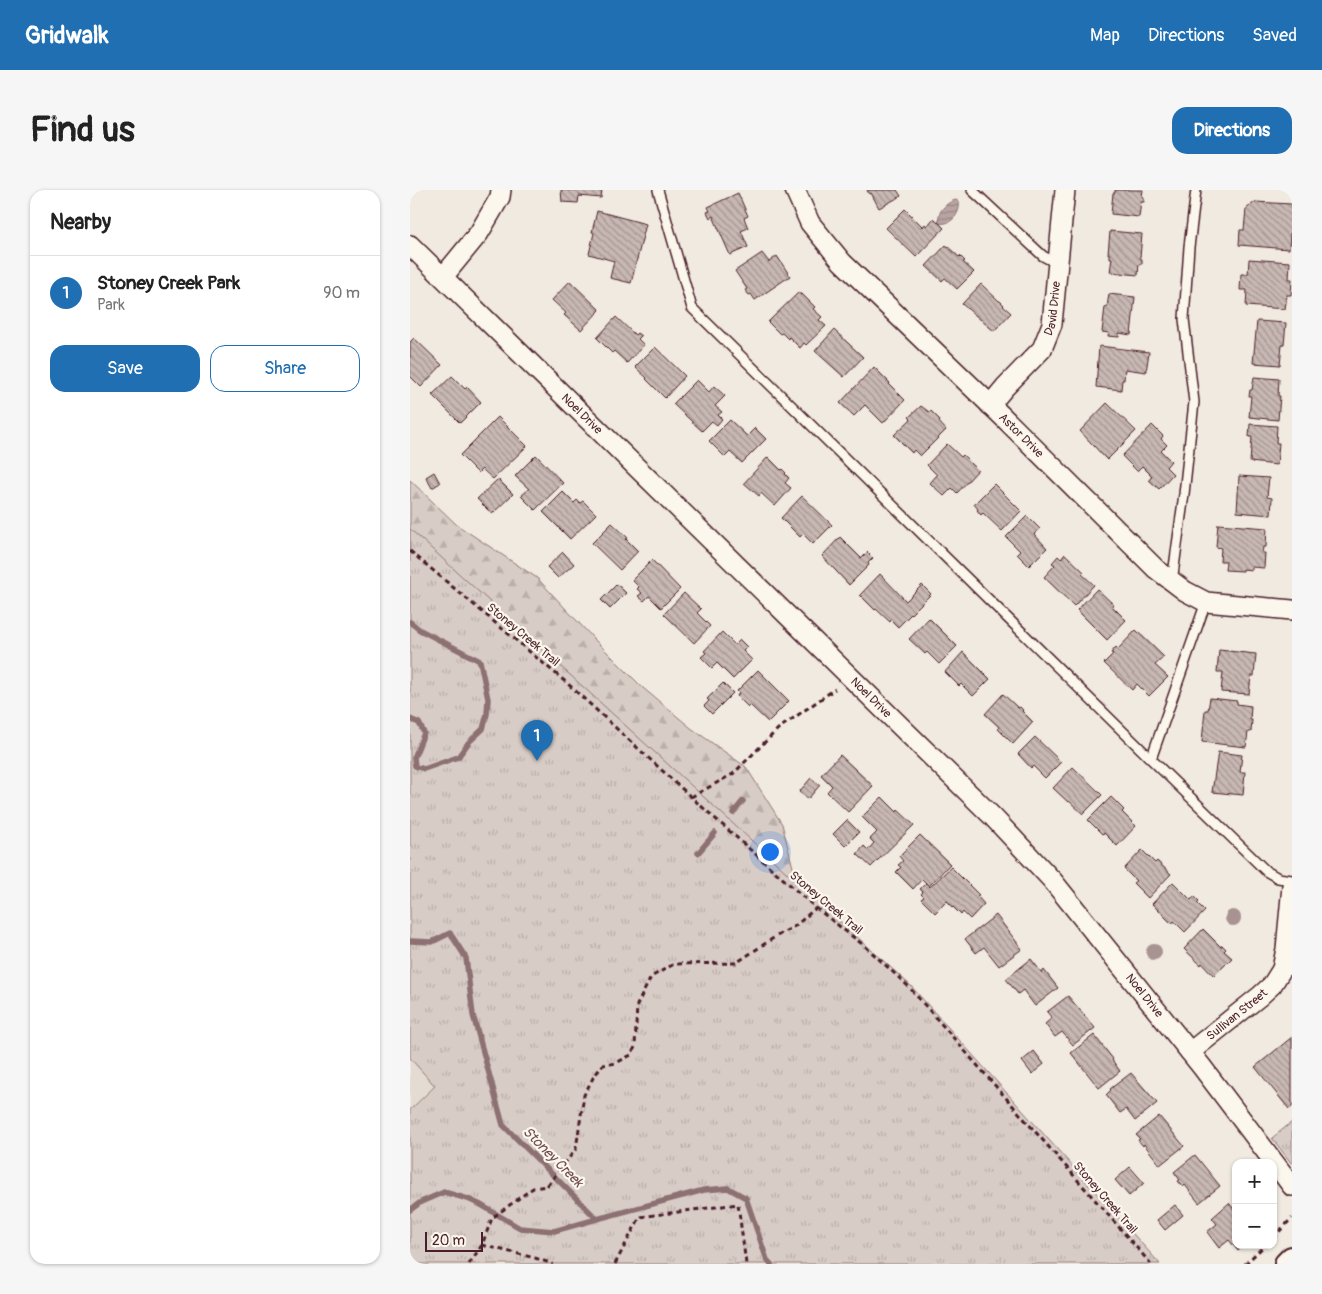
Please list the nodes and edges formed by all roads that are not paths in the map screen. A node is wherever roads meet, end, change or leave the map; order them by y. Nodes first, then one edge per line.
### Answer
1 (501, 190) edge
2 (658, 190) edge
3 (795, 190) edge
4 (972, 190) edge
5 (1066, 190) edge
6 (1196, 190) edge
7 (410, 245) edge
8 (1058, 264) junction
9 (443, 277) junction
10 (990, 405) junction
11 (1172, 582) junction
12 (1206, 602) junction
13 (1292, 610) edge
14 (1151, 759) junction
15 (1292, 880) edge
16 (1292, 886) edge
17 (1190, 1052) junction
18 (1292, 1186) edge
19 (1292, 1259) edge
20 (1286, 1264) edge

1 - 9 street
2 - 14 lane
3 - 10 street, Astor Drive
4 - 8 lane
5 - 8 street, David Drive
6 - 11 lane
7 - 9 street, Noel Drive
8 - 10 street, David Drive
9 - 17 street, Noel Drive
10 - 11 street, Astor Drive
11 - 12 street, Astor Drive
12 - 13 street, Astor Drive
12 - 14 lane
14 - 15 lane
16 - 17 street, Sullivan Street
17 - 18 street, Noel Drive
19 - 20 street

